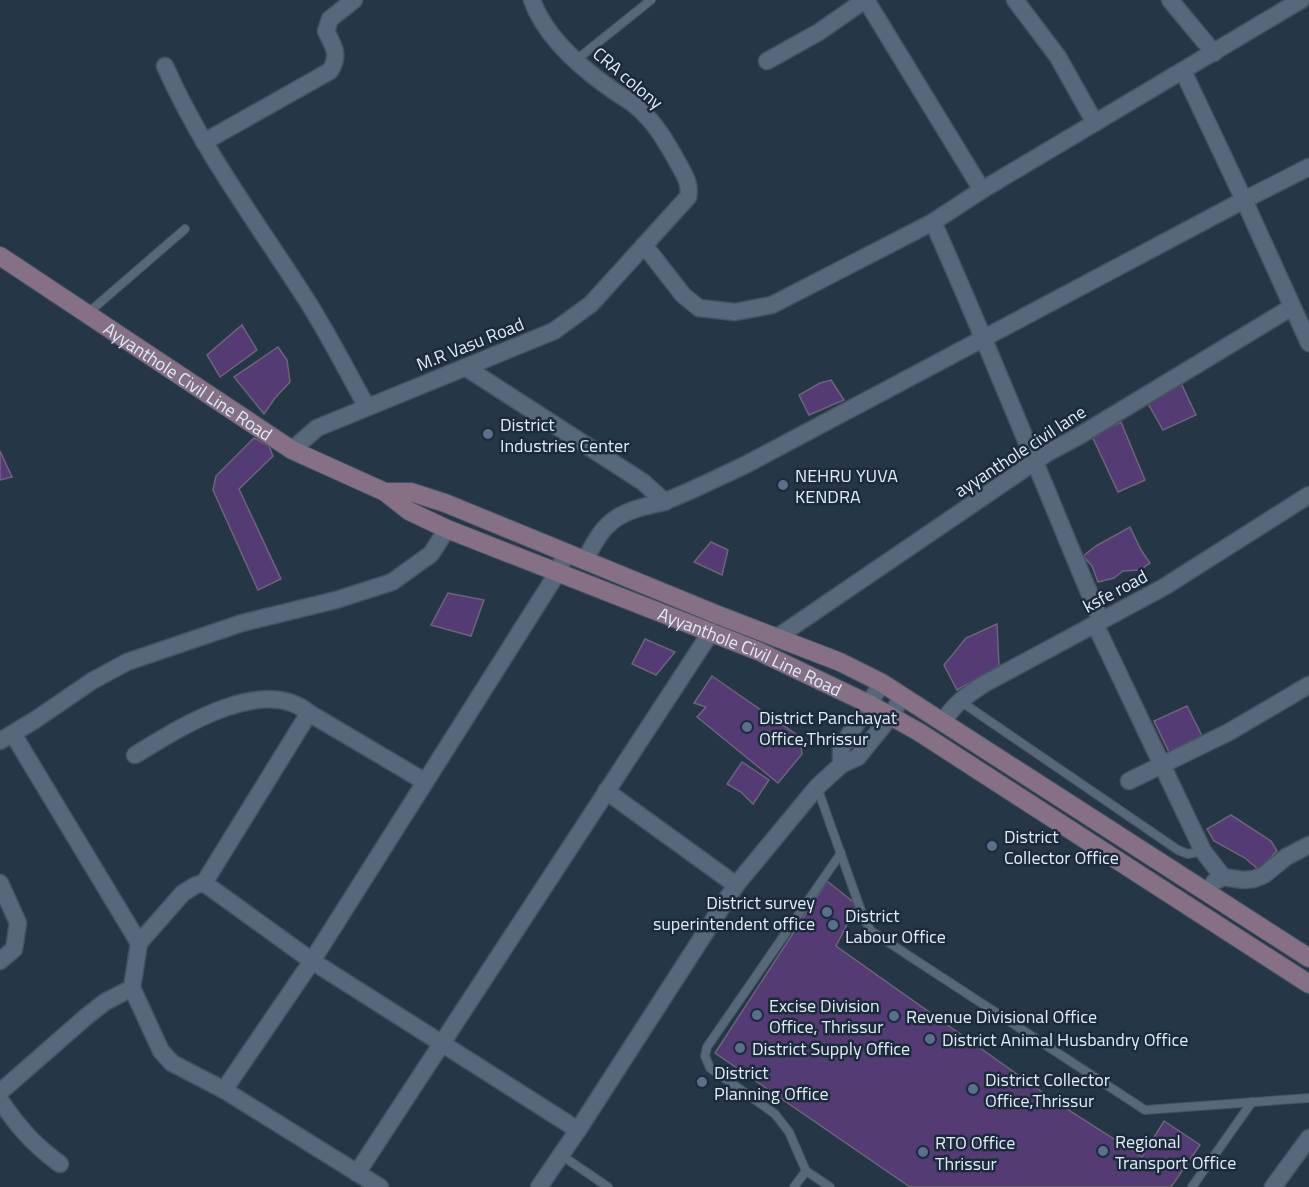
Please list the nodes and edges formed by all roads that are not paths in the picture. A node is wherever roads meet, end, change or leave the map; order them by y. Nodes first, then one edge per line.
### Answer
1 (354, 0) edge
2 (532, 0) edge
3 (651, 0) edge
4 (866, 0) edge
5 (1015, 0) edge
6 (1170, 0) edge
7 (1301, 0) edge
8 (1214, 53) junction
9 (576, 60) junction
10 (767, 61) dead end
11 (165, 66) dead end
12 (1183, 71) junction
13 (1095, 123) junction
14 (204, 142) junction
15 (1309, 166) edge
16 (982, 190) junction
17 (1244, 200) junction
18 (933, 222) junction
19 (185, 229) dead end
20 (644, 245) junction
21 (0, 255) edge
22 (1292, 307) junction
23 (87, 314) junction
24 (985, 339) junction
25 (1309, 343) edge
26 (465, 367) junction
27 (367, 407) junction
28 (292, 450) junction
29 (1034, 463) junction
30 (385, 492) junction
31 (1309, 495) edge
32 (665, 502) junction
33 (447, 529) junction
34 (566, 552) junction
35 (585, 560) junction
36 (558, 572) junction
37 (1098, 623) junction
38 (711, 632) junction
39 (776, 638) junction
40 (882, 683) junction
41 (1309, 685) edge
42 (902, 696) junction
43 (959, 700) junction
44 (869, 704) junction
45 (309, 713) junction
46 (891, 716) junction
47 (943, 722) junction
48 (7, 738) edge
49 (135, 754) dead end
50 (1162, 764) junction
51 (841, 765) junction
52 (424, 781) junction
53 (1129, 781) dead end
54 (817, 787) junction
55 (606, 791) junction
56 (1309, 845) edge
57 (1203, 851) junction
58 (841, 853) junction
59 (1222, 877) junction
60 (0, 883) edge
61 (204, 883) junction
62 (736, 885) junction
63 (1211, 896) junction
64 (1204, 918) junction
65 (139, 943) junction
66 (1309, 958) edge
67 (0, 961) edge
68 (312, 961) junction
69 (1309, 984) edge
70 (132, 988) junction
71 (442, 1043) junction
72 (224, 1090) junction
73 (0, 1092) edge
74 (1309, 1098) edge
75 (0, 1100) edge
76 (1252, 1102) junction
77 (578, 1130) junction
78 (1309, 1138) edge
79 (561, 1155) junction
80 (60, 1164) dead end
81 (806, 1171) junction
82 (357, 1173) junction
83 (380, 1187) edge
84 (538, 1187) edge
85 (608, 1187) edge
86 (794, 1187) edge
87 (830, 1187) edge
88 (1192, 1187) edge
89 (1273, 1187) edge

1 - 14 street
2 - 9 street, CRA colony
3 - 9 lane
4 - 10 street
4 - 16 street
5 - 13 street
6 - 8 street
7 - 8 street
8 - 12 street
9 - 20 street, CRA colony
11 - 14 street
12 - 13 street
12 - 17 street
13 - 16 street
14 - 27 street
15 - 17 street
16 - 18 street
17 - 22 street
17 - 24 street
18 - 20 street
18 - 24 street
19 - 23 lane
20 - 26 street, M.R Vasu Road
21 - 23 main road, Ayyanthole Civil Line Road
22 - 25 street
22 - 29 street, ayyanthole civil lane
23 - 28 main road, Ayyanthole Civil Line Road
24 - 29 street
24 - 32 street
26 - 27 street, M.R Vasu Road
26 - 32 street
27 - 28 street, M.R Vasu Road
28 - 30 main road, Ayyanthole Civil Line Road
29 - 37 street
29 - 39 street, ayyanthole civil lane
30 - 33 main road, Ayyanthole Civil Line Road
30 - 34 main road, Ayyanthole Civil Line Road
31 - 37 street, ksfe road
32 - 35 street
33 - 36 main road, Ayyanthole Civil Line Road
33 - 48 street
34 - 35 main road, Ayyanthole Civil Line Road
34 - 36 street
35 - 39 main road, Ayyanthole Civil Line Road
36 - 38 main road, Ayyanthole Civil Line Road
36 - 52 street
37 - 43 street, ksfe road
37 - 50 street
38 - 44 main road, Ayyanthole Civil Line Road
38 - 55 street
39 - 40 main road, Ayyanthole Civil Line Road
40 - 42 main road, Ayyanthole Civil Line Road
40 - 44 street
41 - 50 street
42 - 46 street
42 - 47 main road, Ayyanthole Civil Line Road
43 - 47 street, ksfe road
43 - 57 lane
44 - 46 main road, Ayyanthole Civil Line Road
44 - 51 street
45 - 49 street
45 - 52 street
45 - 61 street
46 - 51 street
46 - 64 main road, Ayyanthole Civil Line Road
47 - 63 main road, Ayyanthole Civil Line Road
48 - 65 street
50 - 53 street
50 - 57 street
51 - 54 street
52 - 68 street
54 - 58 lane
54 - 62 street
55 - 62 street
55 - 71 street
56 - 59 street
57 - 59 street
58 - 76 lane
58 - 81 lane
59 - 63 street
60 - 67 street
61 - 65 street
61 - 68 street
62 - 77 street
63 - 64 main road
63 - 66 main road, Ayyanthole Civil Line Road
64 - 69 main road, Ayyanthole Civil Line Road
65 - 70 street
68 - 71 street
68 - 72 street
70 - 72 street
70 - 73 street
71 - 77 street
71 - 82 street
72 - 82 street
74 - 76 lane
75 - 80 street
76 - 88 lane
77 - 79 street
78 - 89 street
79 - 84 street
79 - 85 lane
81 - 86 lane
81 - 87 lane
82 - 83 street

